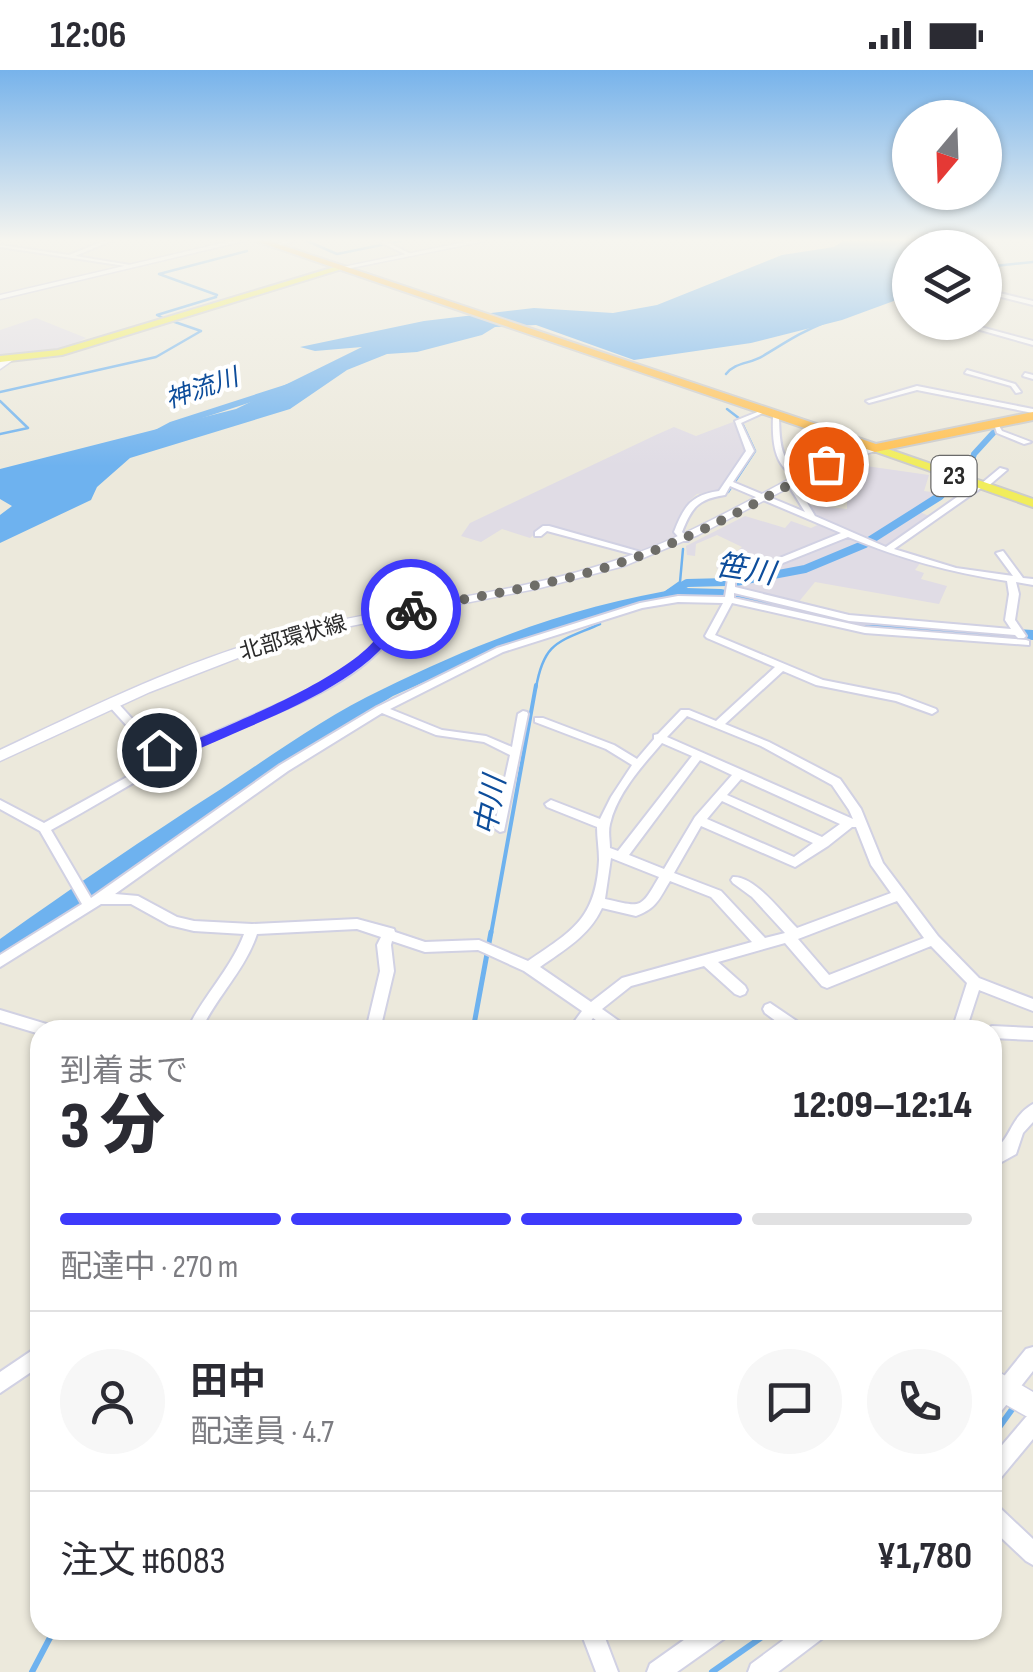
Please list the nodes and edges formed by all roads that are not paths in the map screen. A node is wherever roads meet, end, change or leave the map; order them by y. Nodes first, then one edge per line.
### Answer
1 (184, 316) edge
2 (482, 316) edge
3 (1002, 335) edge
4 (1033, 343) edge
5 (3, 362) edge
6 (967, 372) dead end
7 (1033, 390) edge
8 (1018, 392) junction
9 (739, 402) junction
10 (869, 402) dead end
11 (1002, 404) junction
12 (762, 412) junction
13 (1033, 414) edge
14 (776, 417) junction
15 (996, 425) junction
16 (833, 432) junction
17 (1027, 442) dead end
18 (876, 448) junction
19 (1003, 470) dead end
20 (797, 480) junction
21 (729, 484) junction
22 (982, 486) junction
23 (767, 496) junction
24 (1033, 503) edge
25 (811, 516) junction
26 (538, 534) dead end
27 (847, 534) junction
28 (685, 539) junction
29 (886, 550) junction
30 (1000, 553) dead end
31 (644, 554) junction
32 (1022, 581) edge
33 (730, 594) junction
34 (392, 613) junction
35 (779, 668) junction
36 (112, 703) junction
37 (381, 709) junction
38 (932, 711) dead end
39 (523, 714) dead end
40 (540, 720) dead end
41 (719, 724) junction
42 (658, 737) junction
43 (516, 753) junction
44 (0, 756) edge
45 (698, 756) junction
46 (170, 757) junction
47 (640, 765) junction
48 (739, 774) junction
49 (720, 796) junction
50 (0, 804) edge
51 (551, 804) dead end
52 (699, 820) junction
53 (855, 822) junction
54 (603, 825) junction
55 (44, 828) junction
56 (500, 828) dead end
57 (824, 843) junction
58 (606, 851) junction
59 (622, 855) junction
60 (667, 874) junction
61 (737, 880) dead end
62 (898, 895) junction
63 (91, 902) junction
64 (600, 903) junction
65 (252, 929) junction
66 (389, 932) junction
67 (792, 936) junction
68 (933, 940) junction
69 (760, 942) junction
70 (707, 960) junction
71 (0, 962) edge
72 (529, 968) junction
73 (974, 982) junction
74 (740, 990) dead end
75 (1033, 1005) edge
76 (770, 1008) dead end
77 (590, 1011) junction
78 (0, 1016) edge
79 (198, 1020) edge
80 (375, 1020) edge
81 (583, 1020) edge
82 (605, 1020) edge
83 (786, 1020) edge
84 (960, 1020) edge
85 (30, 1025) edge
86 (1002, 1032) edge
87 (1032, 1034) edge
88 (1033, 1049) edge
89 (1033, 1111) edge
90 (1002, 1154) edge
91 (1033, 1356) edge
92 (30, 1362) edge
93 (0, 1384) edge
94 (1002, 1389) edge
95 (1002, 1395) edge
96 (1033, 1407) edge
97 (1033, 1424) edge
98 (1002, 1461) edge
99 (1002, 1524) edge
100 (1033, 1554) edge
101 (595, 1640) edge
102 (704, 1640) edge
103 (802, 1640) edge
104 (607, 1672) edge
105 (658, 1672) edge
106 (759, 1672) edge

1 - 5 main road
2 - 9 highway
3 - 4 street
6 - 8 street
7 - 8 street
8 - 11 street
9 - 12 street
9 - 16 highway
10 - 11 street
11 - 13 street
12 - 14 street
12 - 21 street
13 - 15 highway
13 - 18 highway
14 - 16 street
14 - 20 street
15 - 17 street
15 - 18 highway
16 - 18 highway
18 - 20 street, 北部環状線
18 - 22 main road, 23
19 - 22 street
20 - 23 street, 北部環状線
20 - 25 street
21 - 23 street
21 - 28 street
22 - 24 main road, 23
22 - 29 street
23 - 25 street
23 - 28 street, 北部環状線
25 - 27 street
26 - 31 street
27 - 29 street
27 - 33 street
28 - 31 street, 北部環状線
29 - 32 street
30 - 32 street
31 - 34 street, 北部環状線
32 - 33 street
33 - 35 street
33 - 37 street
34 - 36 street, 北部環状線
34 - 46 street
35 - 38 street
35 - 41 street
36 - 44 street, 北部環状線
36 - 46 street
37 - 43 street
37 - 63 street
39 - 43 street
40 - 47 street
41 - 42 street
41 - 53 street
42 - 45 street
42 - 47 street
43 - 56 street
45 - 48 street
45 - 59 street
46 - 55 street
47 - 54 street
48 - 49 street
48 - 53 street
49 - 52 street
49 - 57 street
50 - 55 street
51 - 54 street
52 - 57 street
52 - 60 street
53 - 57 street
53 - 62 street
54 - 58 street
55 - 63 street
58 - 59 street
58 - 64 street
59 - 60 street
60 - 64 street
60 - 69 street
61 - 67 street
62 - 67 street
62 - 68 street
63 - 65 street
63 - 71 street
64 - 72 street
65 - 66 street
65 - 79 street
66 - 72 street
66 - 80 street
67 - 68 street
67 - 69 street
68 - 73 street
69 - 70 street
70 - 74 street
70 - 77 street
72 - 77 street
73 - 75 street
73 - 84 street
76 - 83 street
77 - 81 street
77 - 82 street
78 - 85 street
86 - 87 street
87 - 88 street
89 - 90 street
91 - 94 street
92 - 93 street
95 - 96 street
97 - 98 street
99 - 100 street
101 - 104 street
102 - 105 street
103 - 106 street

